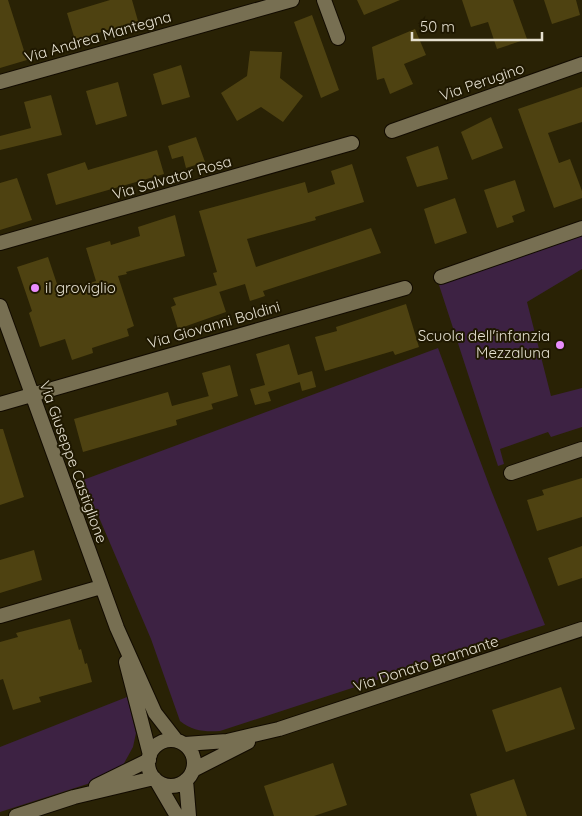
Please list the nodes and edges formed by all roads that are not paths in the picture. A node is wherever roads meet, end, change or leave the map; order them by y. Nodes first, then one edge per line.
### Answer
1 (292, 0) edge
2 (324, 0) edge
3 (338, 38) dead end
4 (582, 64) edge
5 (0, 82) edge
6 (392, 131) dead end
7 (352, 144) dead end
8 (582, 228) edge
9 (0, 243) edge
10 (441, 277) dead end
11 (405, 288) dead end
12 (0, 306) edge
13 (31, 394) junction
14 (0, 404) edge
15 (582, 449) edge
16 (512, 474) dead end
17 (101, 588) junction
18 (0, 616) edge
19 (117, 628) junction
20 (582, 629) edge
21 (279, 729) junction
22 (180, 742) junction
23 (149, 757) junction
24 (190, 775) junction
25 (155, 779) junction
26 (74, 797) junction
27 (16, 816) edge
28 (177, 816) edge
29 (189, 816) edge

1 - 5 street, Via Andrea Mantegna
2 - 3 street
4 - 6 street, Via Perugino
7 - 9 street, Via Salvator Rosa
8 - 10 street
11 - 13 street, Via Giovanni Boldini
12 - 13 street, Via Giuseppe Castiglione
13 - 14 street, Via Giovanni Boldini
13 - 17 street, Via Giuseppe Castiglione
15 - 16 street
17 - 18 street
17 - 19 street, Via Giuseppe Castiglione
19 - 22 street, Via Giuseppe Castiglione
19 - 23 street, Via Giuseppe Castiglione
20 - 21 street, Via Donato Bramante
21 - 22 street, Via Donato Bramante
21 - 24 street, Via Donato Bramante
22 - 23 street
22 - 24 street
23 - 25 street
23 - 26 street
24 - 25 street
24 - 29 street
25 - 26 street
25 - 28 street
26 - 27 street

